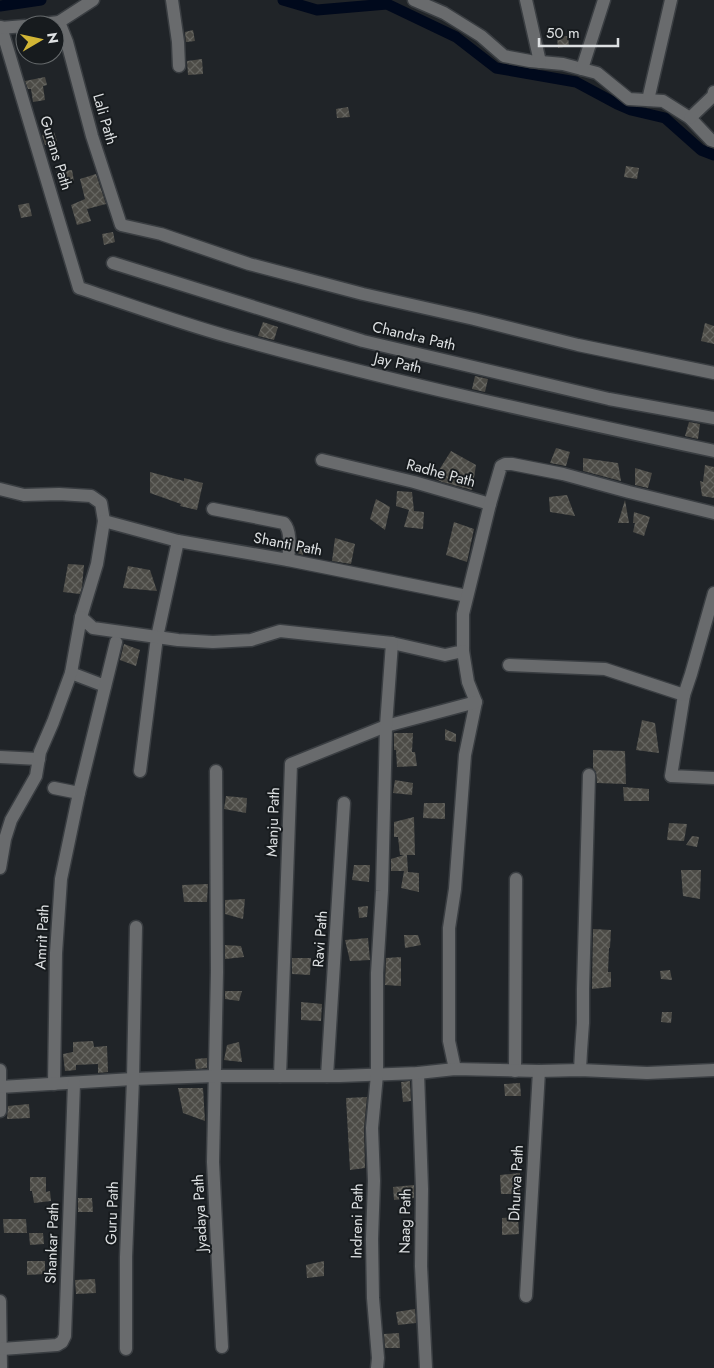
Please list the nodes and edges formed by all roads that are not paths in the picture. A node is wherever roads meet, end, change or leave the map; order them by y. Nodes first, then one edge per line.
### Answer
1 (93, 0) edge
2 (172, 0) edge
3 (414, 0) edge
4 (526, 0) edge
5 (604, 0) edge
6 (671, 0) edge
7 (65, 18) edge
8 (15, 26) edge
9 (0, 27) edge
10 (65, 37) edge
11 (540, 62) junction
12 (179, 66) dead end
13 (582, 69) junction
14 (714, 92) edge
15 (648, 100) junction
16 (690, 118) junction
17 (714, 141) edge
18 (113, 263) dead end
19 (79, 288) joint
20 (714, 374) edge
21 (714, 418) edge
22 (714, 451) edge
23 (322, 460) dead end
24 (0, 489) edge
25 (490, 504) junction
26 (212, 509) dead end
27 (714, 513) edge
28 (104, 521) junction
29 (178, 541) junction
30 (288, 560) junction
31 (714, 593) edge
32 (467, 596) junction
33 (81, 617) junction
34 (157, 637) junction
35 (116, 642) dead end
36 (392, 643) junction
37 (463, 651) junction
38 (509, 665) dead end
39 (71, 673) junction
40 (105, 686) junction
41 (684, 695) junction
42 (476, 702) junction
43 (386, 726) junction
44 (0, 757) edge
45 (39, 759) junction
46 (140, 771) dead end
47 (216, 772) dead end
48 (589, 775) dead end
49 (714, 778) edge
50 (54, 788) dead end
51 (79, 793) junction
52 (344, 803) dead end
53 (0, 868) edge
54 (516, 879) dead end
55 (136, 927) dead end
56 (455, 1069) junction
57 (0, 1070) edge
58 (580, 1070) junction
59 (714, 1070) edge
60 (515, 1071) junction
61 (539, 1071) junction
62 (418, 1074) junction
63 (377, 1075) junction
64 (215, 1076) junction
65 (280, 1076) junction
66 (327, 1076) junction
67 (133, 1079) junction
68 (74, 1083) junction
69 (54, 1084) junction
70 (0, 1087) edge
71 (0, 1111) edge
72 (526, 1296) dead end
73 (0, 1301) edge
74 (222, 1347) dead end
75 (2, 1349) junction
76 (126, 1349) dead end
77 (2, 1368) edge
78 (377, 1368) edge
79 (426, 1368) edge

1 - 7 street
2 - 12 street
3 - 11 street
4 - 11 street
5 - 13 street
6 - 15 street
8 - 9 street
9 - 19 street, Gurans Path
10 - 20 street, Lali Path
11 - 13 street
13 - 15 street
14 - 16 street
15 - 16 street
16 - 17 street
18 - 21 street, Chandra Path
19 - 22 street, Jay Path
23 - 25 street, Radhe Path
24 - 28 street
25 - 27 street
25 - 32 street
26 - 30 street
28 - 29 street, Shanti Path
28 - 33 street
29 - 30 street, Shanti Path
29 - 34 street
30 - 32 street, Shanti Path
31 - 41 street
32 - 37 street
33 - 34 street
33 - 39 street
34 - 36 street
34 - 46 street
35 - 40 street, Amrit Path
36 - 37 street
36 - 43 street, Indreni Path
37 - 42 street
38 - 41 street
39 - 40 street
39 - 45 street
40 - 51 street, Amrit Path
41 - 49 street
42 - 43 street, Manju Path
42 - 56 street
43 - 63 street, Indreni Path
43 - 65 street, Manju Path
44 - 45 street
45 - 53 street
47 - 64 street, Jyadaya Path
48 - 58 street
50 - 51 street
51 - 69 street, Amrit Path
52 - 66 street, Ravi Path
54 - 60 street
55 - 67 street, Guru Path
56 - 60 street
56 - 62 street
57 - 70 street
58 - 59 street
58 - 61 street
60 - 61 street
61 - 72 street, Dhurva Path
62 - 63 street
62 - 79 street, Naag Path
63 - 66 street
63 - 78 street, Indreni Path
64 - 65 street
64 - 67 street
64 - 74 street, Jyadaya Path
65 - 66 street
67 - 68 street
67 - 76 street, Guru Path
68 - 69 street
68 - 75 street, Shankar Path
69 - 70 street
70 - 71 street
73 - 75 street
75 - 77 street

